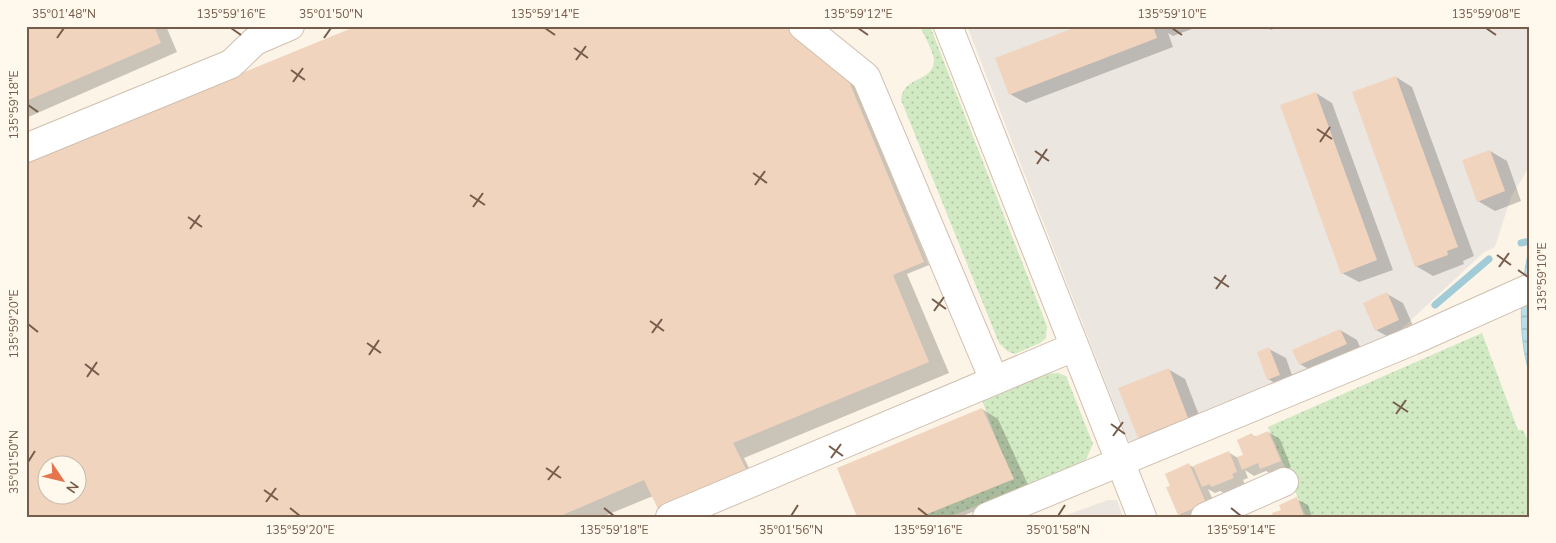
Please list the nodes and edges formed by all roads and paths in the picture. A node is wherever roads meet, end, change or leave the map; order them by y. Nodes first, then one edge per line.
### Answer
1 (290, 26) edge
2 (803, 26) edge
3 (948, 26) edge
4 (26, 148) edge
5 (1530, 288) edge
6 (1074, 347) junction
7 (994, 380) junction
8 (1122, 462) junction
9 (1284, 482) dead end
10 (670, 517) edge
11 (987, 517) edge
12 (1142, 517) edge
13 (1205, 517) edge

1 - 4 street
2 - 7 street
3 - 6 street
5 - 8 street
6 - 7 street
6 - 8 street
7 - 10 street
8 - 11 street
8 - 12 street
9 - 13 street

